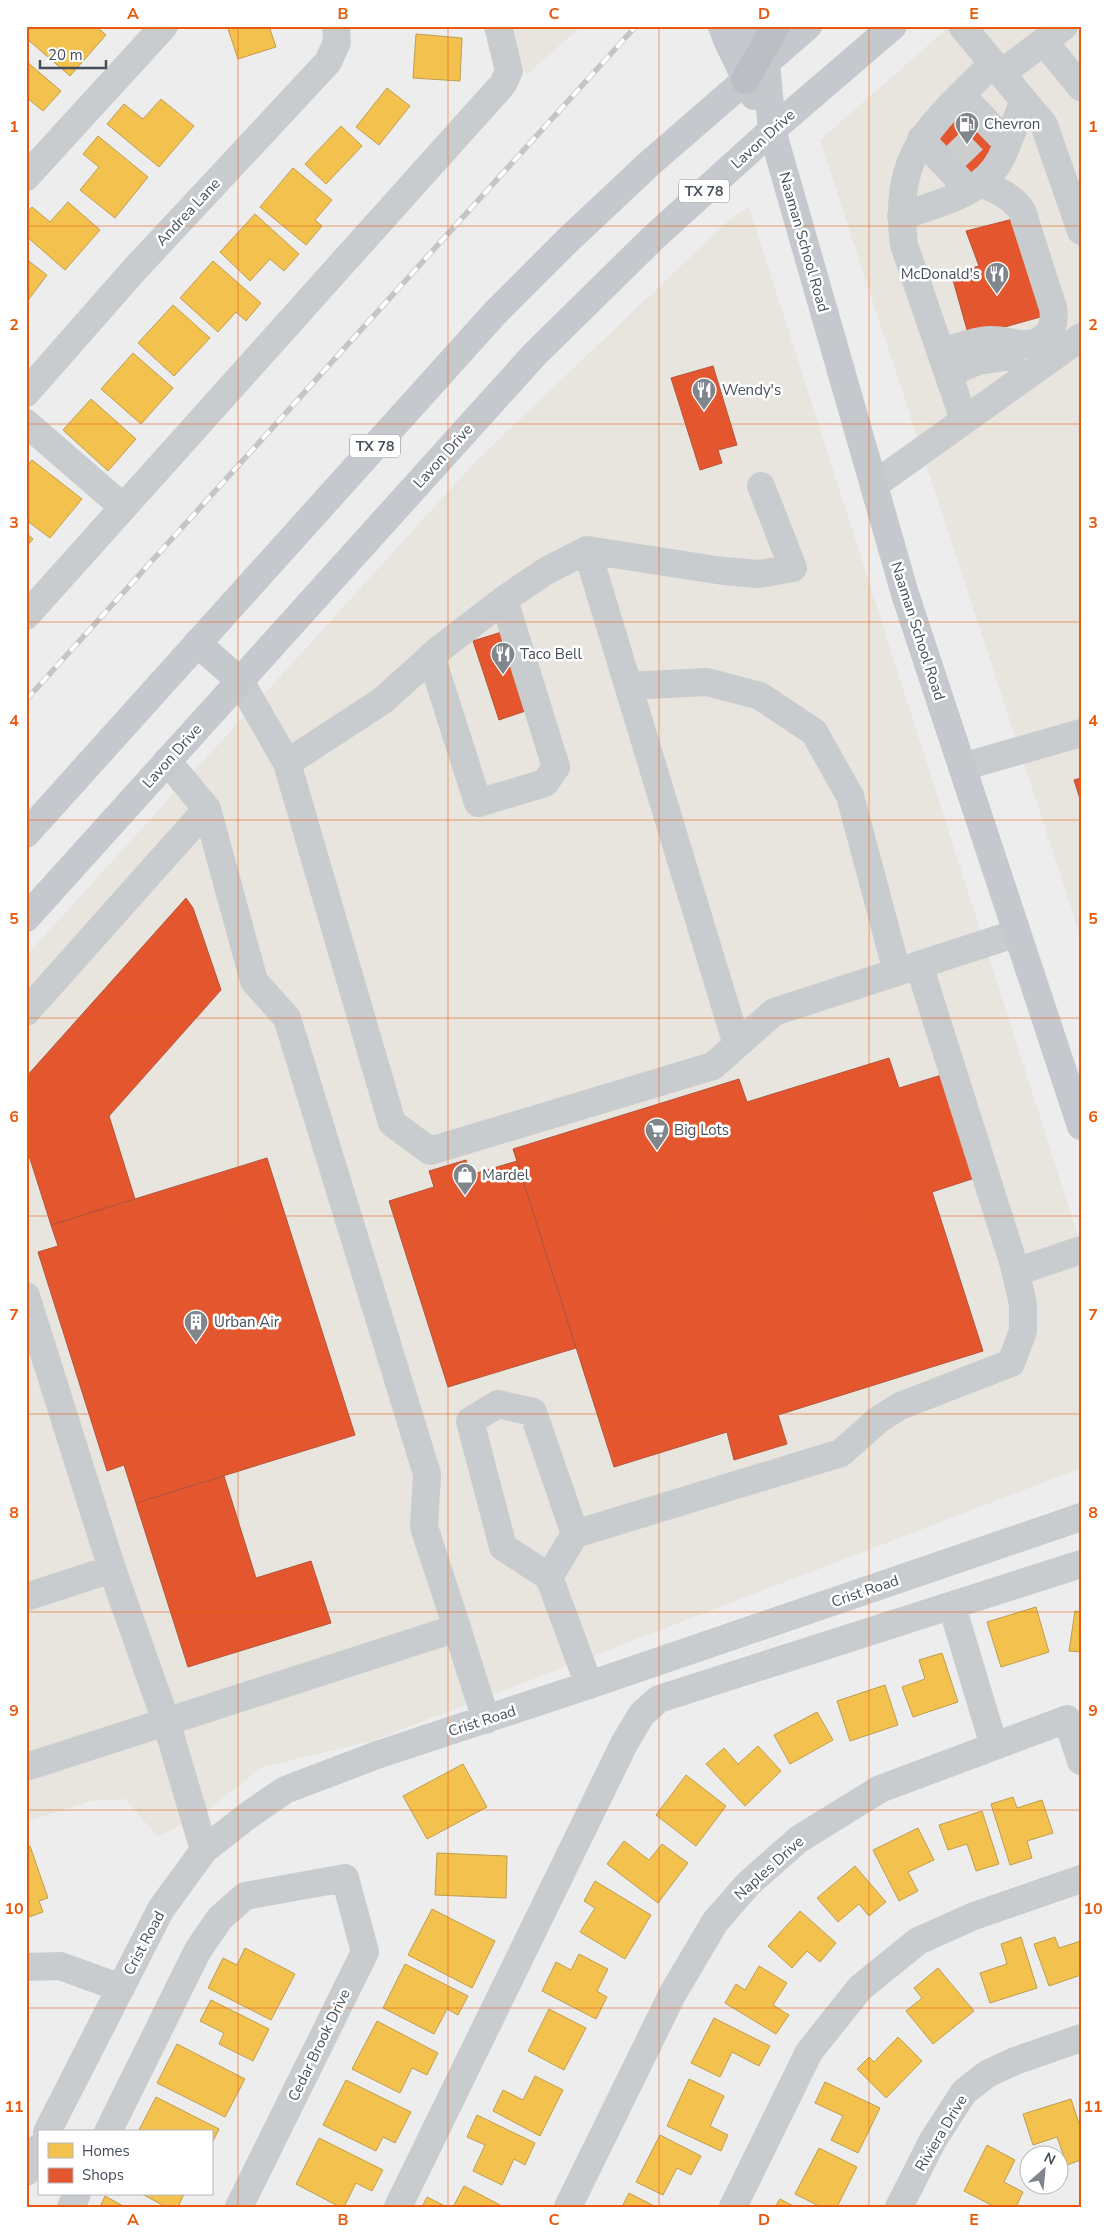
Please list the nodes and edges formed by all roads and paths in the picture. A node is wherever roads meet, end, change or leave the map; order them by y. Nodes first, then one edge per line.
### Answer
1 (164, 26) edge
2 (336, 26) edge
3 (498, 26) edge
4 (722, 26) edge
5 (776, 26) edge
6 (808, 26) edge
7 (893, 26) edge
8 (962, 26) edge
9 (1054, 34) edge
10 (759, 46) edge
11 (997, 68) junction
12 (745, 80) junction
13 (1081, 87) edge
14 (961, 95) junction
15 (1024, 101) junction
16 (772, 130) junction
17 (992, 133) junction
18 (921, 139) junction
19 (26, 178) edge
20 (974, 187) junction
21 (900, 216) junction
22 (1081, 231) edge
23 (1081, 337) edge
24 (944, 363) junction
25 (27, 390) edge
26 (964, 420) junction
27 (26, 424) edge
28 (874, 485) junction
29 (761, 486) dead end
30 (123, 507) junction
31 (587, 550) junction
32 (504, 600) junction
33 (26, 616) edge
34 (197, 643) junction
35 (431, 656) junction
36 (240, 681) junction
37 (628, 686) junction
38 (1081, 734) edge
39 (167, 761) junction
40 (287, 763) junction
41 (962, 767) junction
42 (207, 809) junction
43 (26, 834) edge
44 (26, 918) edge
45 (1017, 933) junction
46 (908, 968) junction
47 (26, 1012) edge
48 (737, 1045) junction
49 (1078, 1108) edge
50 (1081, 1250) edge
51 (1016, 1272) junction
52 (26, 1296) edge
53 (1081, 1517) edge
54 (575, 1534) junction
55 (1081, 1564) edge
56 (112, 1569) junction
57 (549, 1577) junction
58 (26, 1597) edge
59 (952, 1606) junction
60 (457, 1628) junction
61 (589, 1686) junction
62 (486, 1720) junction
63 (166, 1721) junction
64 (994, 1746) junction
65 (1081, 1761) edge
66 (26, 1767) edge
67 (204, 1850) junction
68 (1081, 1879) edge
69 (26, 1967) edge
70 (121, 1988) junction
71 (1081, 2038) edge
72 (48, 2130) edge
73 (109, 2130) edge
74 (38, 2150) edge
75 (26, 2172) edge
76 (239, 2207) edge
77 (398, 2207) edge
78 (568, 2207) edge
79 (733, 2207) edge
80 (899, 2207) edge

1 - 19 street
2 - 25 street, Andrea Lane
3 - 30 street
4 - 12 main road, Naaman School Road
5 - 10 highway
6 - 10 main road
7 - 16 main road, Lavon Drive / TX 78
8 - 11 street
9 - 11 street
9 - 13 street
10 - 12 highway
10 - 16 main road, Naaman School Road
11 - 14 street
11 - 15 street
12 - 16 main road, Naaman School Road
12 - 34 main road, TX 78
14 - 17 street
14 - 18 street
15 - 17 street
15 - 22 street
16 - 28 main road, Naaman School Road
16 - 36 main road, Lavon Drive / TX 78
17 - 20 street
18 - 20 street
18 - 21 street
20 - 21 street
20 - 24 street
21 - 24 street
23 - 26 street
24 - 26 street
26 - 28 street
27 - 30 street
28 - 41 main road, Naaman School Road
29 - 31 street
30 - 33 street
31 - 32 street
31 - 37 street
32 - 35 street
32 - 35 street
34 - 36 main road
34 - 43 main road, TX 78
35 - 40 street
36 - 39 main road, Lavon Drive / TX 78
36 - 40 street
37 - 46 street
37 - 48 street
38 - 41 street
39 - 42 street
39 - 44 main road, Lavon Drive / TX 78
40 - 48 street
41 - 45 main road, Naaman School Road
42 - 47 street
42 - 60 street
45 - 46 street
45 - 49 main road, Naaman School Road
46 - 48 street
46 - 51 street
50 - 51 street
51 - 54 street
52 - 56 street
53 - 61 street, Crist Road
54 - 57 street
54 - 57 street
55 - 59 street
56 - 58 street
56 - 63 street
57 - 61 street
59 - 64 street
59 - 77 street
60 - 62 street
60 - 63 street
61 - 62 street, Crist Road
62 - 67 street, Crist Road
63 - 66 street
63 - 67 street
64 - 65 street, Naples Drive
64 - 78 street, Naples Drive
67 - 70 street, Crist Road
68 - 79 street
69 - 70 street
70 - 72 street, Crist Road
71 - 80 street, Riviera Drive
73 - 76 street, Cedar Brook Drive
74 - 75 street

